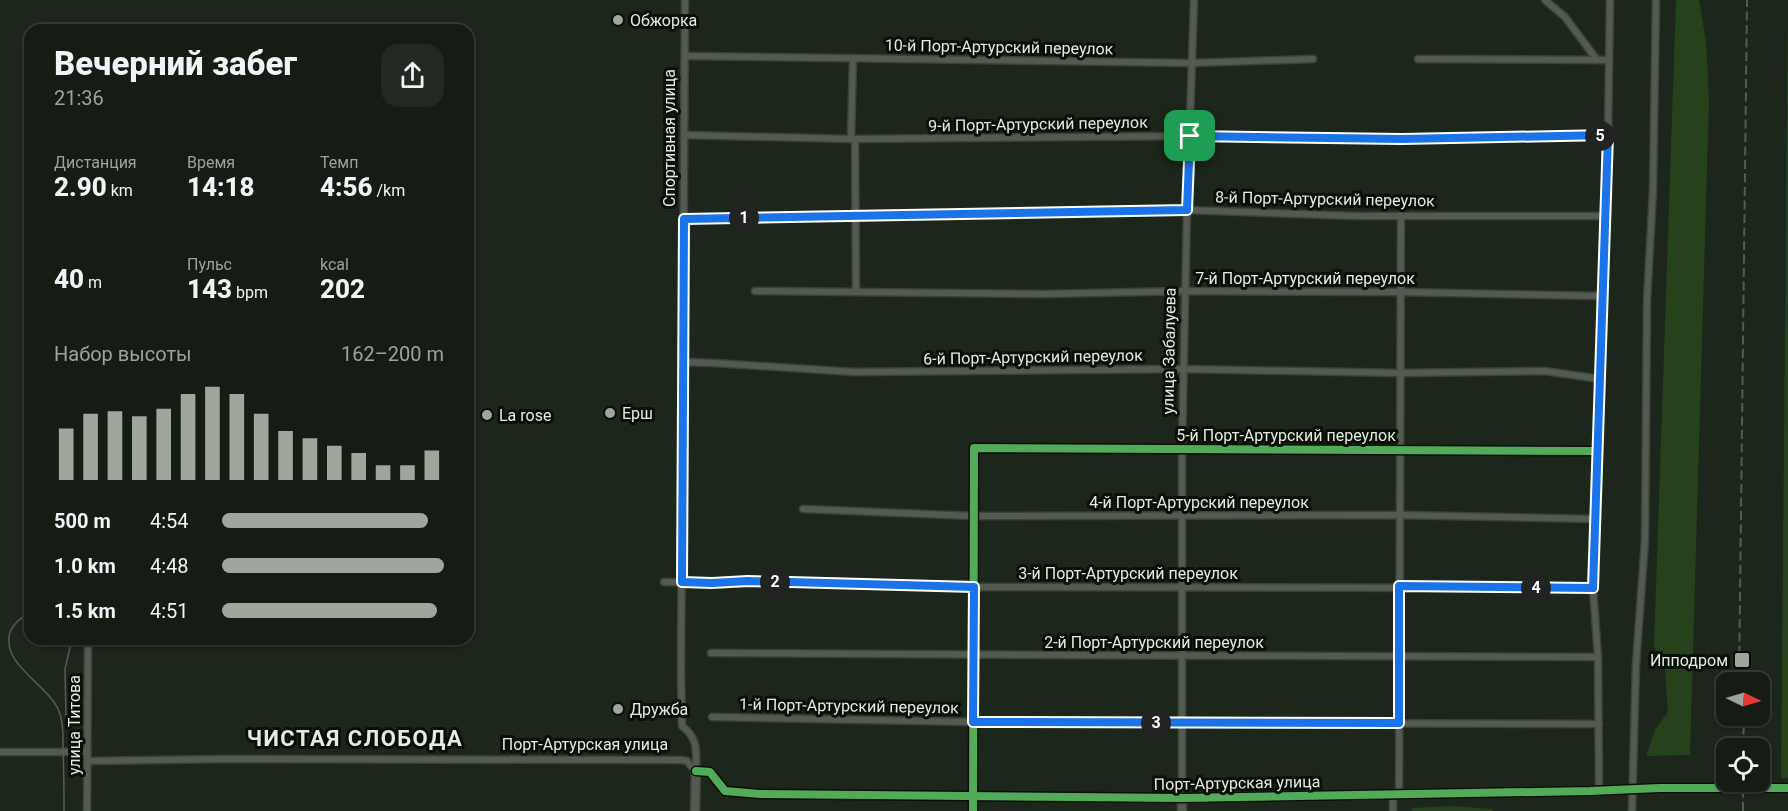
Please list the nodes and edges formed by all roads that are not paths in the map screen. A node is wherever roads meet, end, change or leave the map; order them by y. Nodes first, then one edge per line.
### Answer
1 (685, 0) edge
2 (1194, 0) edge
3 (1545, 0) edge
4 (1610, 0) edge
5 (1656, 0) edge
6 (685, 56) junction
7 (853, 58) junction
8 (1418, 58) dead end
9 (1313, 59) dead end
10 (1597, 60) junction
11 (1609, 60) junction
12 (1191, 63) junction
13 (685, 135) junction
14 (1608, 135) junction
15 (1190, 136) junction
16 (853, 139) junction
17 (1187, 210) junction
18 (1401, 215) junction
19 (855, 216) junction
20 (1605, 216) junction
21 (684, 219) junction
22 (755, 291) dead end
23 (1185, 291) junction
24 (856, 292) junction
25 (1400, 292) junction
26 (1602, 296) junction
27 (683, 362) junction
28 (1185, 369) junction
29 (1400, 373) junction
30 (1600, 379) junction
31 (1182, 448) junction
32 (1400, 449) junction
33 (1597, 451) junction
34 (803, 509) dead end
35 (1400, 515) junction
36 (974, 516) junction
37 (1182, 516) junction
38 (1595, 519) junction
39 (664, 582) dead end
40 (682, 582) junction
41 (1182, 586) junction
42 (1399, 586) junction
43 (974, 587) junction
44 (1593, 588) junction
45 (88, 645) edge
46 (711, 653) dead end
47 (1400, 655) junction
48 (974, 656) junction
49 (1182, 656) junction
50 (1598, 657) junction
51 (712, 717) dead end
52 (973, 722) junction
53 (1183, 723) junction
54 (1399, 723) junction
55 (1599, 724) junction
56 (0, 752) edge
57 (87, 752) junction
58 (87, 761) junction
59 (696, 771) junction
60 (1633, 788) junction
61 (1788, 788) edge
62 (1599, 789) junction
63 (1396, 794) junction
64 (973, 796) junction
65 (1182, 798) junction
66 (87, 811) edge
67 (695, 811) edge
68 (973, 811) edge
69 (1182, 811) edge
70 (1394, 811) edge
71 (1632, 811) edge

1 - 6 street, Спортивная улица
2 - 12 street, улица Забалуева
3 - 10 street
4 - 11 street
5 - 60 street
6 - 7 street, 10-й Порт-Артурский переулок
6 - 13 street, Спортивная улица
7 - 12 street, 10-й Порт-Артурский переулок
7 - 16 street
8 - 10 street
9 - 12 street, 10-й Порт-Артурский переулок
10 - 11 street
11 - 14 street
12 - 15 street, улица Забалуева
13 - 16 street, 9-й Порт-Артурский переулок
13 - 21 street, Спортивная улица
14 - 15 street, 9-й Порт-Артурский переулок
14 - 20 street
15 - 16 street, 9-й Порт-Артурский переулок
15 - 17 street, улица Забалуева
16 - 19 street
17 - 18 street, 8-й Порт-Артурский переулок
17 - 19 street, 8-й Порт-Артурский переулок
17 - 23 street, улица Забалуева
18 - 20 street, 8-й Порт-Артурский переулок
18 - 25 street
19 - 21 street, 8-й Порт-Артурский переулок
19 - 24 street
20 - 26 street
21 - 27 street, Спортивная улица
22 - 24 street, 7-й Порт-Артурский переулок
23 - 24 street, 7-й Порт-Артурский переулок
23 - 25 street, 7-й Порт-Артурский переулок
23 - 28 street, улица Забалуева
25 - 26 street, 7-й Порт-Артурский переулок
25 - 29 street
26 - 30 street
27 - 28 street, 6-й Порт-Артурский переулок
27 - 40 street, Спортивная улица
28 - 29 street, 6-й Порт-Артурский переулок
28 - 31 street, улица Забалуева
29 - 30 street, 6-й Порт-Артурский переулок
29 - 32 street
30 - 33 street
31 - 32 street, 5-й Порт-Артурский переулок
31 - 36 street, 5-й Порт-Артурский переулок
31 - 37 street, улица Забалуева
32 - 33 street, 5-й Порт-Артурский переулок
32 - 35 street
33 - 38 street
34 - 36 street, 4-й Порт-Артурский переулок
35 - 37 street, 4-й Порт-Артурский переулок
35 - 38 street, 4-й Порт-Артурский переулок
35 - 42 street
36 - 37 street, 4-й Порт-Артурский переулок
36 - 43 street
37 - 41 street, улица Забалуева
38 - 44 street
39 - 40 street, 3-й Порт-Артурский переулок
40 - 43 street, 3-й Порт-Артурский переулок
40 - 59 street, Спортивная улица
41 - 42 street, 3-й Порт-Артурский переулок
41 - 43 street, 3-й Порт-Артурский переулок
41 - 49 street, улица Забалуева
42 - 44 street, 3-й Порт-Артурский переулок
42 - 47 street
43 - 48 street
44 - 50 street
45 - 57 street, улица Титова
46 - 48 street, 2-й Порт-Артурский переулок
47 - 49 street, 2-й Порт-Артурский переулок
47 - 50 street, 2-й Порт-Артурский переулок
47 - 54 street
48 - 49 street, 2-й Порт-Артурский переулок
48 - 52 street
49 - 53 street, улица Забалуева
50 - 55 street
51 - 52 street, 1-й Порт-Артурский переулок
52 - 53 street, 1-й Порт-Артурский переулок
52 - 64 street
53 - 54 street, 1-й Порт-Артурский переулок
53 - 65 street, улица Забалуева
54 - 55 street, 1-й Порт-Артурский переулок
54 - 63 street
55 - 62 street
56 - 57 street
57 - 58 street, улица Титова
58 - 59 street, Порт-Артурская улица
58 - 66 street, улица Титова
59 - 64 street, Порт-Артурская улица
59 - 67 street, Спортивная улица
60 - 61 street, Порт-Артурская улица
60 - 62 street, Порт-Артурская улица
60 - 71 street
62 - 63 street, Порт-Артурская улица
63 - 65 street, Порт-Артурская улица
63 - 70 street
64 - 65 street, Порт-Артурская улица
64 - 68 street
65 - 69 street, улица Забалуева

